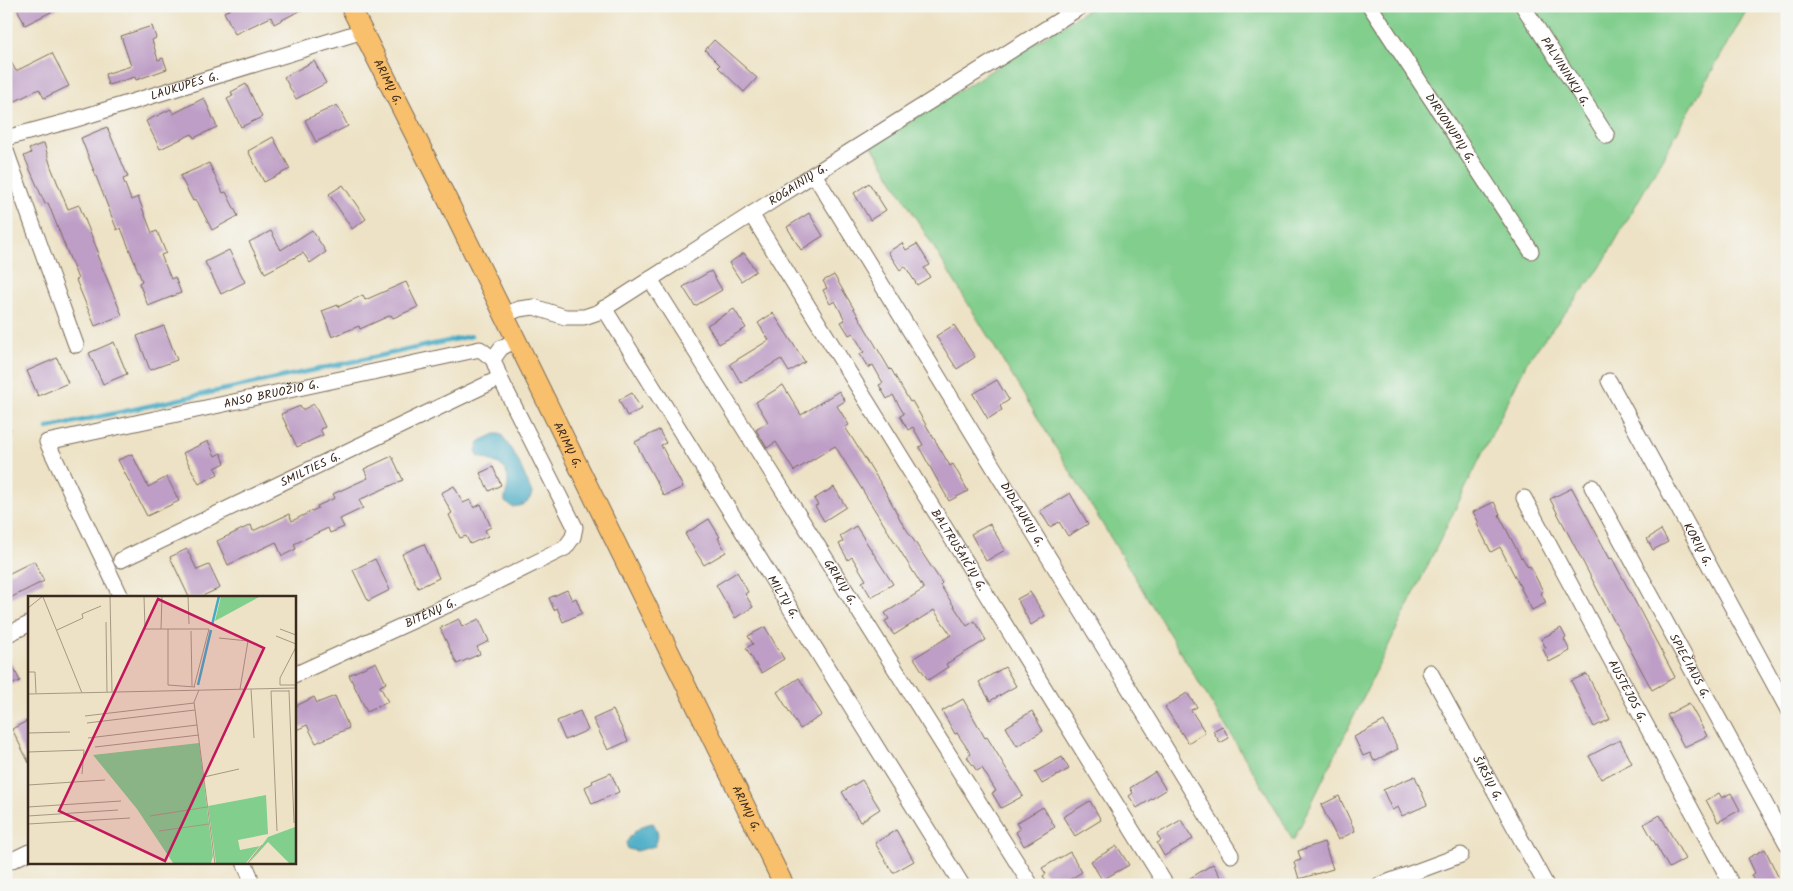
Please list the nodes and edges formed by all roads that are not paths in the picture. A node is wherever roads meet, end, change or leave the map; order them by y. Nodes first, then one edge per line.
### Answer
1 (350, 6) edge
2 (1082, 6) edge
3 (1370, 6) edge
4 (1523, 6) edge
5 (363, 31) junction
6 (1607, 136) dead end
7 (6, 138) edge
8 (6, 151) edge
9 (814, 174) junction
10 (751, 214) junction
11 (1531, 251) dead end
12 (650, 279) junction
13 (604, 308) junction
14 (504, 315) junction
15 (516, 340) junction
16 (76, 345) dead end
17 (493, 359) junction
18 (500, 378) junction
19 (1609, 381) dead end
20 (1592, 487) dead end
21 (1524, 498) dead end
22 (121, 560) dead end
23 (121, 596) edge
24 (28, 624) edge
25 (6, 634) edge
26 (1430, 672) dead end
27 (295, 675) edge
28 (1787, 708) edge
29 (1787, 844) edge
30 (28, 852) edge
31 (1231, 855) dead end
32 (1461, 856) dead end
33 (6, 863) edge
34 (245, 864) edge
35 (250, 885) edge
36 (784, 885) edge
37 (962, 885) edge
38 (1031, 885) edge
39 (1166, 885) edge
40 (1380, 885) edge
41 (1546, 885) edge
42 (1732, 885) edge

1 - 5 main road, ARIMŲ G.
2 - 9 street, ROGAINIŲ G.
3 - 11 street, DIRVONUPIŲ G.
4 - 6 street, PALVININKŲ G.
5 - 7 street, LAUKUPĖS G.
5 - 14 main road, ARIMŲ G.
8 - 16 street
9 - 10 street, ROGAINIŲ G.
9 - 31 street, DIDLAUKIŲ G.
10 - 12 street, ROGAINIŲ G.
10 - 39 street, BALTRUŠAIČIŲ G.
12 - 13 street, ROGAINIŲ G.
12 - 38 street, GRIKIŲ G.
13 - 14 street, ROGAINIŲ G.
13 - 37 street, MILTŲ G.
14 - 15 main road, ARIMŲ G.
15 - 17 street
15 - 36 main road, ARIMŲ G.
17 - 18 street
17 - 23 street, ANSO BRUOŽIO G.
18 - 22 street, SMILTIES G.
18 - 27 street, BITĖNŲ G.
19 - 28 street, KORIŲ G.
20 - 29 street, SPIEČIAUS G.
21 - 42 street, AUSTĖJOS G.
24 - 25 street
26 - 41 street, ŠIRŠIŲ G.
30 - 33 street
32 - 40 street
34 - 35 street

